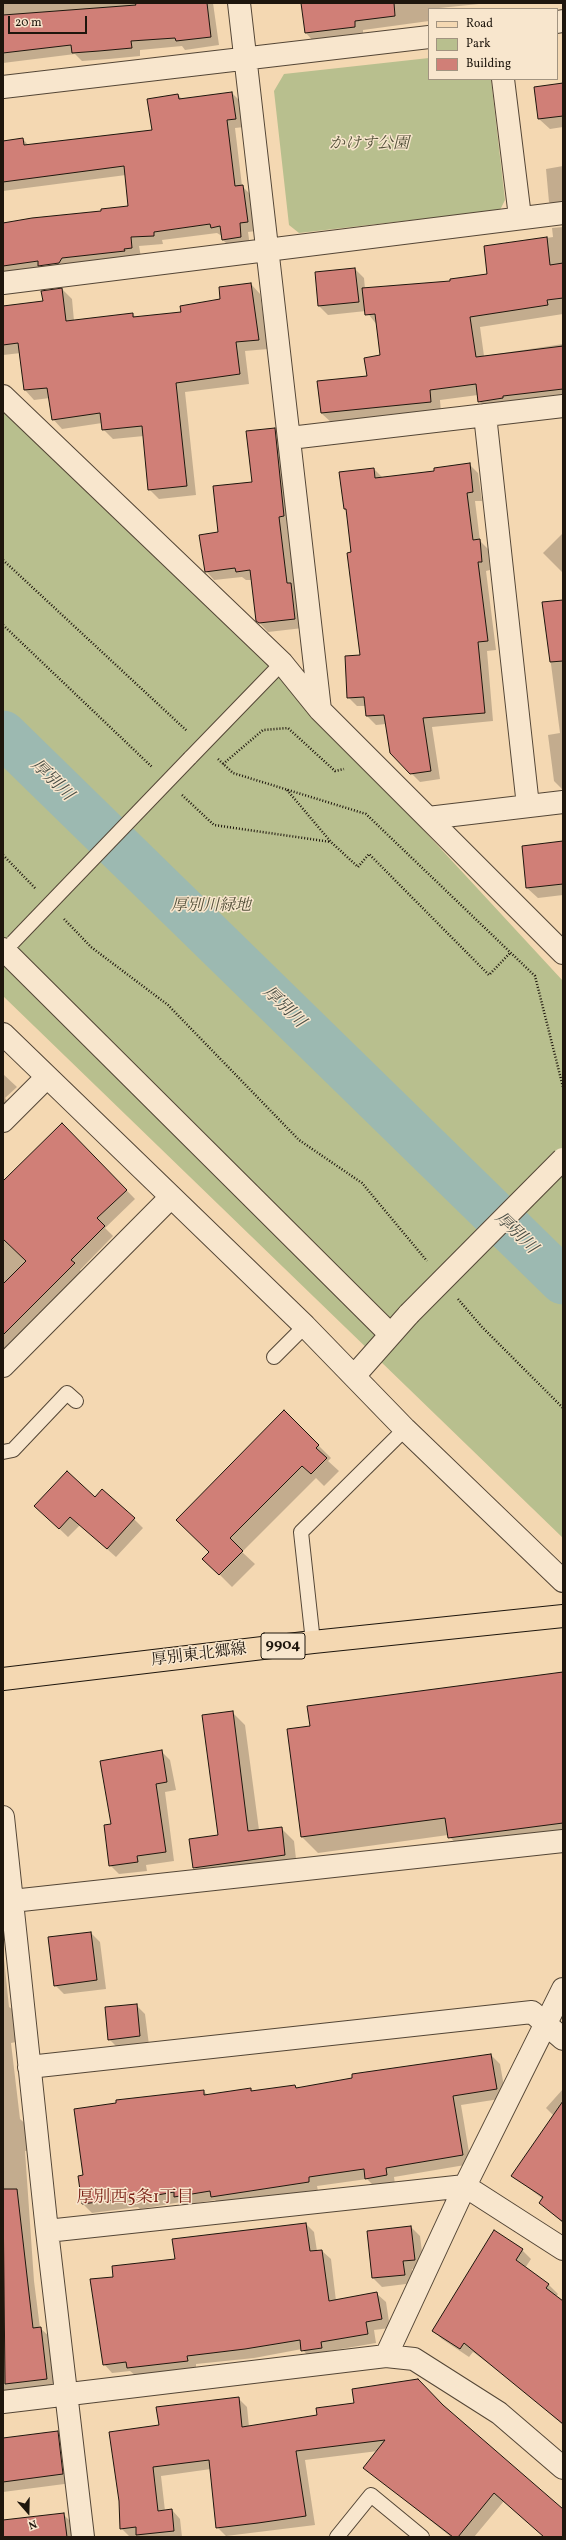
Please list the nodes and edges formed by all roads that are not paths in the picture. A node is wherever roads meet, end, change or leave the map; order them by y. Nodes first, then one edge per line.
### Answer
1 (239, 3) edge
2 (428, 37) edge
3 (246, 58) junction
4 (503, 80) edge
5 (3, 87) edge
6 (563, 213) edge
7 (520, 218) junction
8 (268, 248) junction
9 (3, 283) edge
10 (3, 396) edge
11 (563, 406) edge
12 (485, 415) junction
13 (290, 438) junction
14 (282, 663) junction
15 (320, 710) junction
16 (563, 802) edge
17 (528, 806) junction
18 (428, 818) junction
19 (7, 947) edge
20 (563, 954) edge
21 (3, 1034) edge
22 (47, 1077) junction
23 (3, 1121) edge
24 (563, 1159) edge
25 (171, 1197) junction
26 (305, 1326) junction
27 (390, 1334) junction
28 (274, 1358) dead end
29 (3, 1366) edge
30 (354, 1375) junction
31 (76, 1401) dead end
32 (404, 1429) junction
33 (3, 1452) edge
34 (563, 1581) edge
35 (563, 1616) edge
36 (313, 1642) junction
37 (3, 1679) edge
38 (3, 1817) edge
39 (563, 1841) edge
40 (8, 1901) edge
41 (563, 1988) edge
42 (546, 2024) junction
43 (563, 2039) edge
44 (30, 2067) junction
45 (466, 2186) junction
46 (47, 2231) junction
47 (563, 2249) edge
48 (386, 2356) junction
49 (66, 2394) junction
50 (3, 2402) edge
51 (563, 2468) edge
52 (83, 2537) edge
53 (337, 2537) edge
54 (422, 2537) edge

1 - 3 street
2 - 3 street
3 - 5 street
3 - 8 street
4 - 7 street
6 - 7 street
7 - 8 street
8 - 9 street
8 - 13 street
10 - 14 street
11 - 12 street
12 - 13 street
12 - 17 street
13 - 15 street
14 - 15 street
14 - 19 lane, bridge
15 - 18 street
16 - 17 street
17 - 18 street
18 - 20 street
19 - 27 street
21 - 22 street
22 - 23 street
22 - 25 street
24 - 27 street, bridge
25 - 26 street
25 - 29 street
26 - 28 lane
26 - 30 street
27 - 30 street
30 - 32 street
31 - 33 lane
32 - 34 street
32 - 36 lane
35 - 36 main road, 厚別東北郷線 / 9904
36 - 37 main road, 厚別東北郷線 / 9904
38 - 40 street
39 - 40 street
40 - 44 street
41 - 42 street
42 - 43 street
42 - 44 street
42 - 45 street
44 - 46 street
45 - 46 street
45 - 47 street
45 - 48 street
46 - 49 street
48 - 49 street
48 - 51 street
49 - 50 street
49 - 52 street
53 - 54 lane

